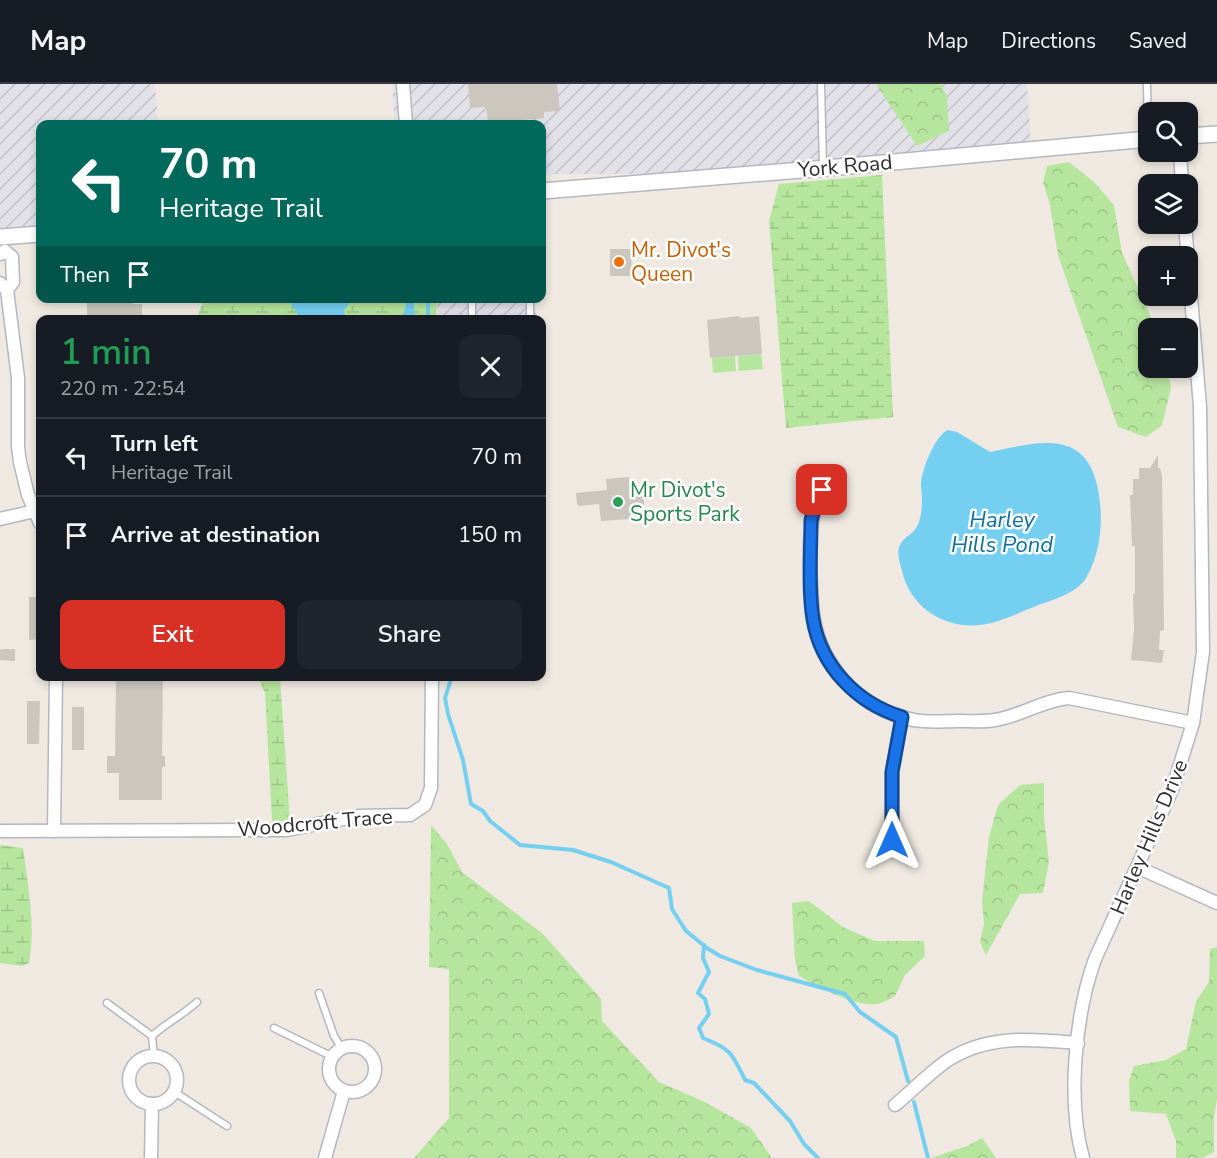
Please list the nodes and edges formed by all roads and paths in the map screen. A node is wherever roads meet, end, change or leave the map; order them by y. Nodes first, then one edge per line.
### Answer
1 (403, 84) edge
2 (821, 84) edge
3 (1148, 84) edge
4 (1148, 102) edge
5 (406, 120) edge
6 (1217, 134) edge
7 (1198, 135) edge
8 (1138, 140) edge
9 (823, 168) junction
10 (546, 190) edge
11 (1186, 234) edge
12 (36, 235) edge
13 (2, 245) edge
14 (3, 287) edge
15 (822, 490) dead end
16 (35, 511) joint
17 (0, 519) edge
18 (56, 681) edge
19 (432, 681) edge
20 (902, 717) junction
21 (1193, 723) junction
22 (0, 831) edge
23 (54, 831) junction
24 (892, 840) dead end
25 (1137, 867) junction
26 (1217, 903) edge
27 (319, 993) dead end
28 (197, 1002) dead end
29 (107, 1003) dead end
30 (274, 1028) dead end
31 (152, 1036) junction
32 (1078, 1044) junction
33 (342, 1047) junction
34 (154, 1056) junction
35 (332, 1056) junction
36 (174, 1091) junction
37 (344, 1091) junction
38 (152, 1104) junction
39 (895, 1104) dead end
40 (227, 1126) dead end
41 (151, 1158) edge
42 (325, 1158) edge
43 (1083, 1158) edge

1 - 5 street
2 - 9 lane
3 - 4 lane
6 - 7 street
8 - 9 street, York Road
9 - 10 street, York Road
11 - 21 street, Harley Hills Drive
12 - 13 street
13 - 14 street
14 - 16 street
15 - 20 street
16 - 17 street
18 - 23 street
19 - 23 street, Woodcroft Trace
20 - 21 street
20 - 24 street
21 - 25 street, Harley Hills Drive
22 - 23 street, Woodcroft Trace
25 - 26 street
25 - 32 street, Harley Hills Drive
27 - 33 lane
28 - 31 lane
29 - 31 lane
30 - 35 lane
31 - 34 lane
32 - 39 street
32 - 43 street, Harley Hills Drive
33 - 35 street
33 - 37 street
34 - 36 street
34 - 38 street
35 - 37 street
36 - 38 street
36 - 40 lane
37 - 42 street
38 - 41 street

